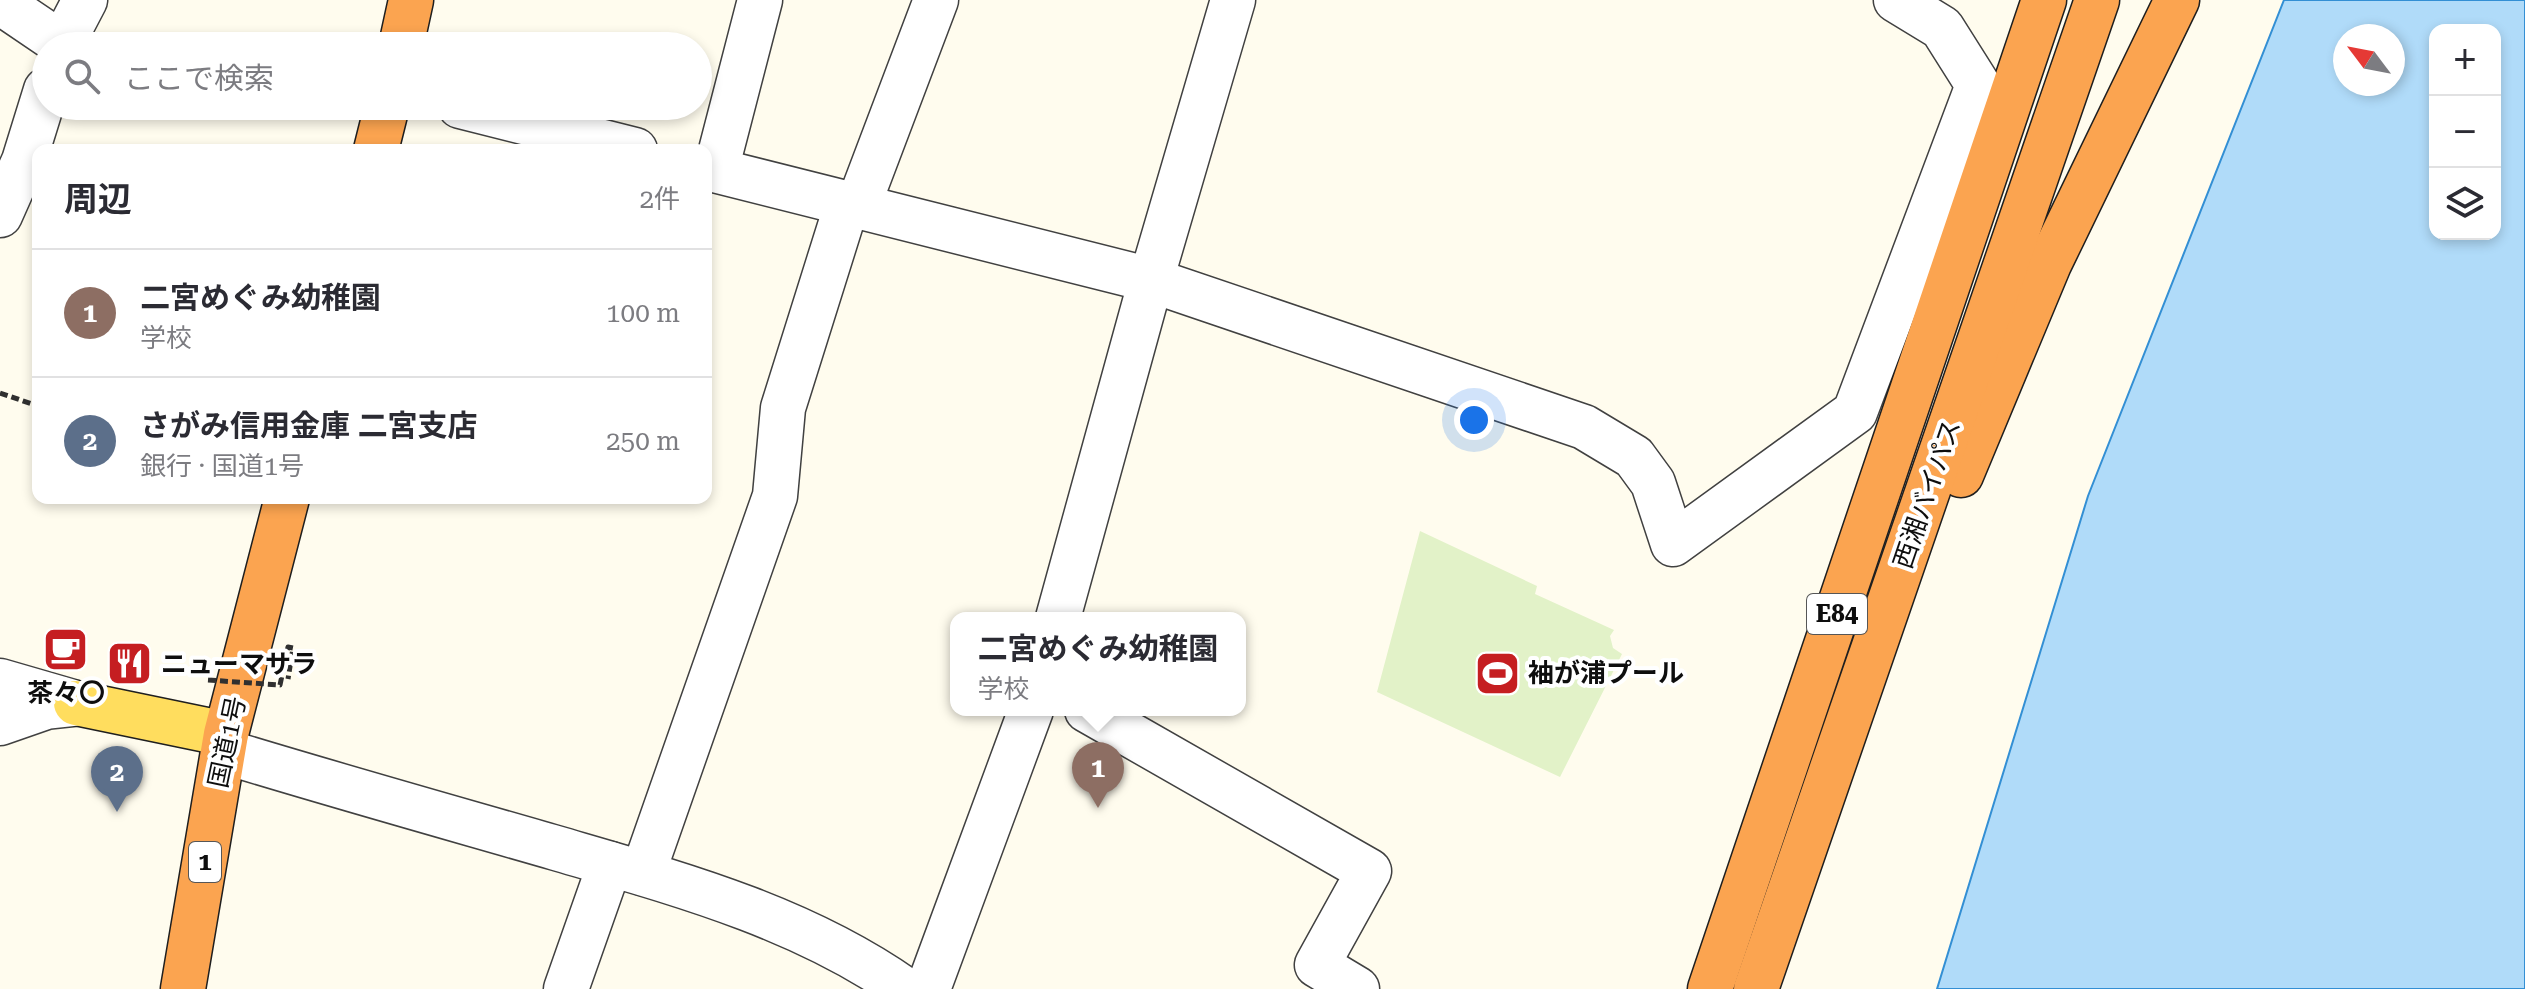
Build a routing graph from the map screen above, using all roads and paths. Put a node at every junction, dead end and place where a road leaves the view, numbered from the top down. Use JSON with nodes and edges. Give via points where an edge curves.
{"nodes":[{"id":1,"x":85,"y":0,"type":"edge"},
{"id":2,"x":411,"y":0,"type":"edge"},
{"id":3,"x":760,"y":0,"type":"edge"},
{"id":4,"x":936,"y":0,"type":"edge"},
{"id":5,"x":1233,"y":0,"type":"edge"},
{"id":6,"x":1896,"y":0,"type":"edge"},
{"id":7,"x":2037,"y":0,"type":"edge"},
{"id":8,"x":2044,"y":0,"type":"edge"},
{"id":9,"x":2097,"y":0,"type":"edge"},
{"id":10,"x":2177,"y":0,"type":"edge"},
{"id":11,"x":0,"y":2,"type":"edge"},
{"id":12,"x":45,"y":32,"type":"edge"},
{"id":13,"x":71,"y":32,"type":"edge"},
{"id":14,"x":404,"y":32,"type":"edge"},
{"id":15,"x":2006,"y":110,"type":"junction"},
{"id":16,"x":37,"y":120,"type":"edge"},
{"id":17,"x":384,"y":120,"type":"edge"},
{"id":18,"x":516,"y":120,"type":"edge"},
{"id":19,"x":378,"y":144,"type":"edge"},
{"id":20,"x":611,"y":144,"type":"edge"},
{"id":21,"x":712,"y":166,"type":"edge"},
{"id":22,"x":712,"y":169,"type":"edge"},
{"id":23,"x":852,"y":205,"type":"junction"},
{"id":24,"x":0,"y":215,"type":"edge"},
{"id":25,"x":1151,"y":280,"type":"junction"},
{"id":26,"x":0,"y":393,"type":"edge"},
{"id":27,"x":32,"y":404,"type":"edge"},
{"id":28,"x":285,"y":504,"type":"edge"},
{"id":29,"x":1060,"y":612,"type":"edge"},
{"id":30,"x":288,"y":679,"type":"dead end"},
{"id":31,"x":208,"y":680,"type":"dead end"},
{"id":32,"x":0,"y":681,"type":"edge"},
{"id":33,"x":76,"y":703,"type":"junction"},
{"id":34,"x":1029,"y":716,"type":"edge"},
{"id":35,"x":1098,"y":716,"type":"edge"},
{"id":36,"x":0,"y":723,"type":"edge"},
{"id":37,"x":225,"y":743,"type":"junction"},
{"id":38,"x":1832,"y":770,"type":"junction"},
{"id":39,"x":627,"y":869,"type":"junction"},
{"id":40,"x":183,"y":989,"type":"edge"},
{"id":41,"x":566,"y":989,"type":"edge"},
{"id":42,"x":904,"y":989,"type":"edge"},
{"id":43,"x":928,"y":989,"type":"edge"},
{"id":44,"x":1357,"y":989,"type":"edge"},
{"id":45,"x":1710,"y":989,"type":"edge"},
{"id":46,"x":1756,"y":989,"type":"edge"}],
"edges":[{"from":1,"to":13,"type":"street"},
{"from":2,"to":14,"type":"highway"},
{"from":3,"to":21,"type":"street"},
{"from":4,"to":23,"type":"street"},
{"from":5,"to":25,"type":"street"},
{"from":6,"to":25,"type":"street","via":[[1942,28],[1978,85],[1855,412],[1673,544],[1653,483],[1634,457],[1584,427]]},
{"from":7,"to":15,"type":"highway"},
{"from":8,"to":15,"type":"highway","name":"西湘バイパス","number":"E84"},
{"from":9,"to":38,"type":"highway","name":"西湘バイパス","number":"E84"},
{"from":10,"to":38,"type":"highway","via":[[2049,264]]},
{"from":11,"to":12,"type":"street"},
{"from":15,"to":45,"type":"highway","name":"西湘バイパス","number":"E84"},
{"from":16,"to":24,"type":"street"},
{"from":17,"to":19,"type":"highway"},
{"from":18,"to":20,"type":"street"},
{"from":22,"to":23,"type":"street"},
{"from":23,"to":25,"type":"street"},
{"from":23,"to":39,"type":"street","via":[[783,408],[775,496]]},
{"from":25,"to":29,"type":"street"},
{"from":26,"to":27,"type":"path"},
{"from":28,"to":37,"type":"highway","name":"国道1号","number":"1"},
{"from":30,"to":31,"type":"path","bridge":true,"via":[[293,648],[288,647],[280,685]]},
{"from":32,"to":33,"type":"street"},
{"from":33,"to":36,"type":"street"},
{"from":33,"to":37,"type":"main road"},
{"from":34,"to":43,"type":"street"},
{"from":35,"to":44,"type":"street","via":[[1369,871],[1317,965]]},
{"from":37,"to":39,"type":"street"},
{"from":37,"to":40,"type":"highway","name":"国道1号","number":"1"},
{"from":38,"to":46,"type":"highway","name":"西湘バイパス","number":"E84"},
{"from":39,"to":41,"type":"street"},
{"from":39,"to":42,"type":"street","via":[[779,919],[872,966]]}]}
